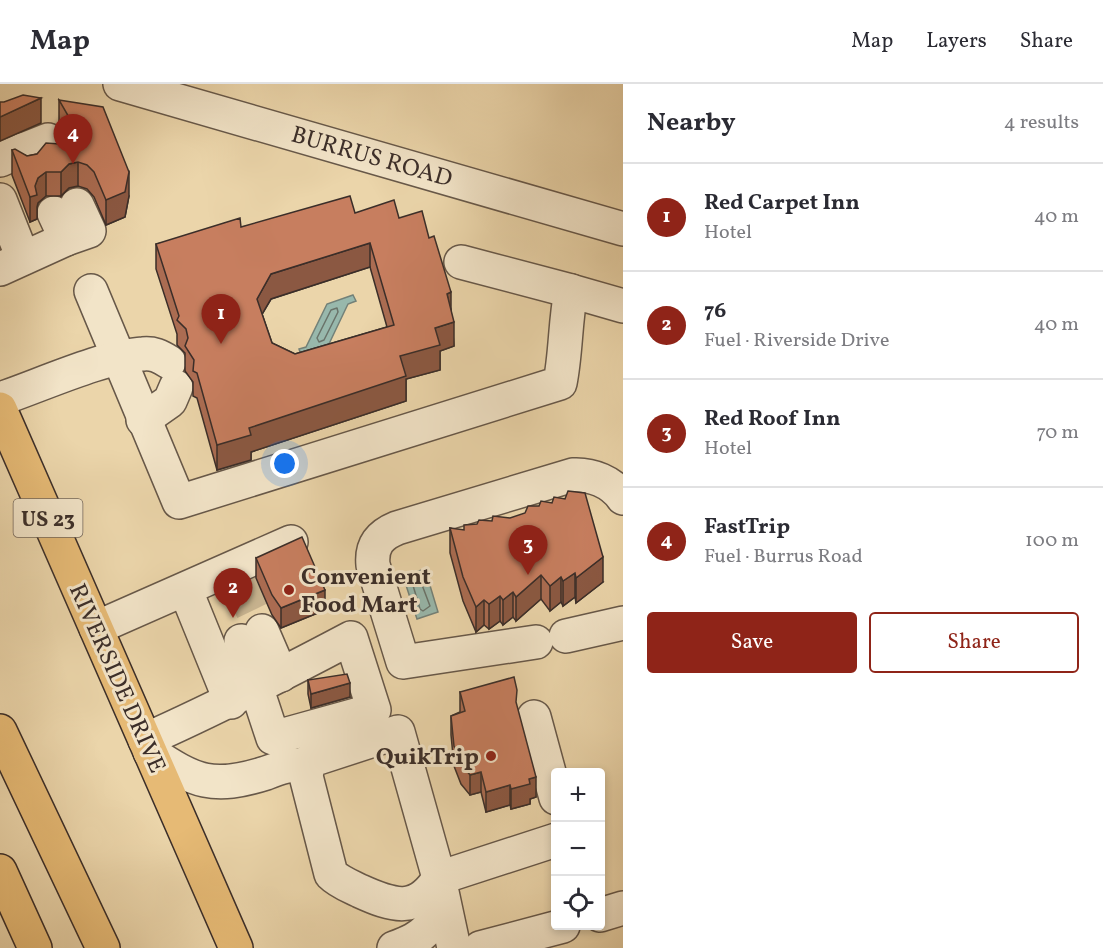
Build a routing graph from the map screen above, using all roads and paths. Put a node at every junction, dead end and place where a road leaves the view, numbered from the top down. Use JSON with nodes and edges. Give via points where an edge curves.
{"nodes":[{"id":1,"x":120,"y":84,"type":"edge"},
{"id":2,"x":0,"y":200,"type":"edge"},
{"id":3,"x":66,"y":219,"type":"dead end"},
{"id":4,"x":623,"y":229,"type":"edge"},
{"id":5,"x":461,"y":262,"type":"dead end"},
{"id":6,"x":11,"y":263,"type":"edge"},
{"id":7,"x":91,"y":291,"type":"dead end"},
{"id":8,"x":571,"y":291,"type":"junction"},
{"id":9,"x":623,"y":306,"type":"edge"},
{"id":10,"x":118,"y":358,"type":"junction"},
{"id":11,"x":0,"y":399,"type":"edge"},
{"id":12,"x":0,"y":409,"type":"edge"},
{"id":13,"x":143,"y":420,"type":"junction"},
{"id":14,"x":623,"y":498,"type":"edge"},
{"id":15,"x":291,"y":542,"type":"edge"},
{"id":16,"x":218,"y":582,"type":"junction"},
{"id":17,"x":623,"y":623,"type":"edge"},
{"id":18,"x":96,"y":628,"type":"junction"},
{"id":19,"x":252,"y":636,"type":"tunnel mouth"},
{"id":20,"x":256,"y":688,"type":"junction"},
{"id":21,"x":534,"y":717,"type":"dead end"},
{"id":22,"x":0,"y":731,"type":"edge"},
{"id":23,"x":148,"y":746,"type":"junction"},
{"id":24,"x":306,"y":766,"type":"junction"},
{"id":25,"x":551,"y":783,"type":"edge"},
{"id":26,"x":551,"y":841,"type":"edge"},
{"id":27,"x":0,"y":871,"type":"edge"},
{"id":28,"x":439,"y":878,"type":"junction"},
{"id":29,"x":395,"y":904,"type":"junction"},
{"id":30,"x":623,"y":908,"type":"edge"},
{"id":31,"x":605,"y":913,"type":"edge"},
{"id":32,"x":551,"y":929,"type":"edge"},
{"id":33,"x":408,"y":947,"type":"edge"},
{"id":34,"x":35,"y":948,"type":"edge"},
{"id":35,"x":103,"y":948,"type":"edge"},
{"id":36,"x":236,"y":948,"type":"edge"},
{"id":37,"x":454,"y":948,"type":"edge"},
{"id":38,"x":480,"y":948,"type":"edge"}],
"edges":[{"from":1,"to":4,"type":"street","name":"BURRUS ROAD"},
{"from":2,"to":6,"type":"street"},
{"from":3,"to":6,"type":"street"},
{"from":5,"to":8,"type":"street"},
{"from":7,"to":10,"type":"street"},
{"from":8,"to":9,"type":"street"},
{"from":8,"to":13,"type":"street","via":[[560,383],[179,502]]},
{"from":10,"to":11,"type":"street"},
{"from":10,"to":13,"type":"street"},
{"from":10,"to":13,"type":"street","via":[[158,355],[172,374],[170,401]]},
{"from":12,"to":18,"type":"main road","name":"RIVERSIDE DRIVE","number":"US 23"},
{"from":14,"to":17,"type":"street","via":[[603,481],[573,475],[397,528],[381,537],[373,549],[373,565],[403,662],[551,639]]},
{"from":15,"to":16,"type":"street"},
{"from":16,"to":18,"type":"street"},
{"from":16,"to":20,"type":"street"},
{"from":18,"to":23,"type":"main road","name":"RIVERSIDE DRIVE","number":"US 23"},
{"from":19,"to":20,"type":"street"},
{"from":20,"to":23,"type":"street"},
{"from":21,"to":25,"type":"street"},
{"from":22,"to":35,"type":"main road"},
{"from":23,"to":24,"type":"street","via":[[183,772],[212,783],[239,781],[294,765]]},
{"from":23,"to":36,"type":"main road","name":"RIVERSIDE DRIVE","number":"US 23"},
{"from":24,"to":28,"type":"street","via":[[317,756],[398,732]]},
{"from":24,"to":29,"type":"street","via":[[331,874],[365,894]]},
{"from":26,"to":28,"type":"street"},
{"from":27,"to":34,"type":"main road"},
{"from":28,"to":29,"type":"street","via":[[424,897],[408,904]]},
{"from":28,"to":33,"type":"street","via":[[432,925]]},
{"from":28,"to":37,"type":"street"},
{"from":29,"to":33,"type":"street","via":[[413,910],[418,918]]},
{"from":30,"to":31,"type":"street"},
{"from":32,"to":38,"type":"street"}]}
